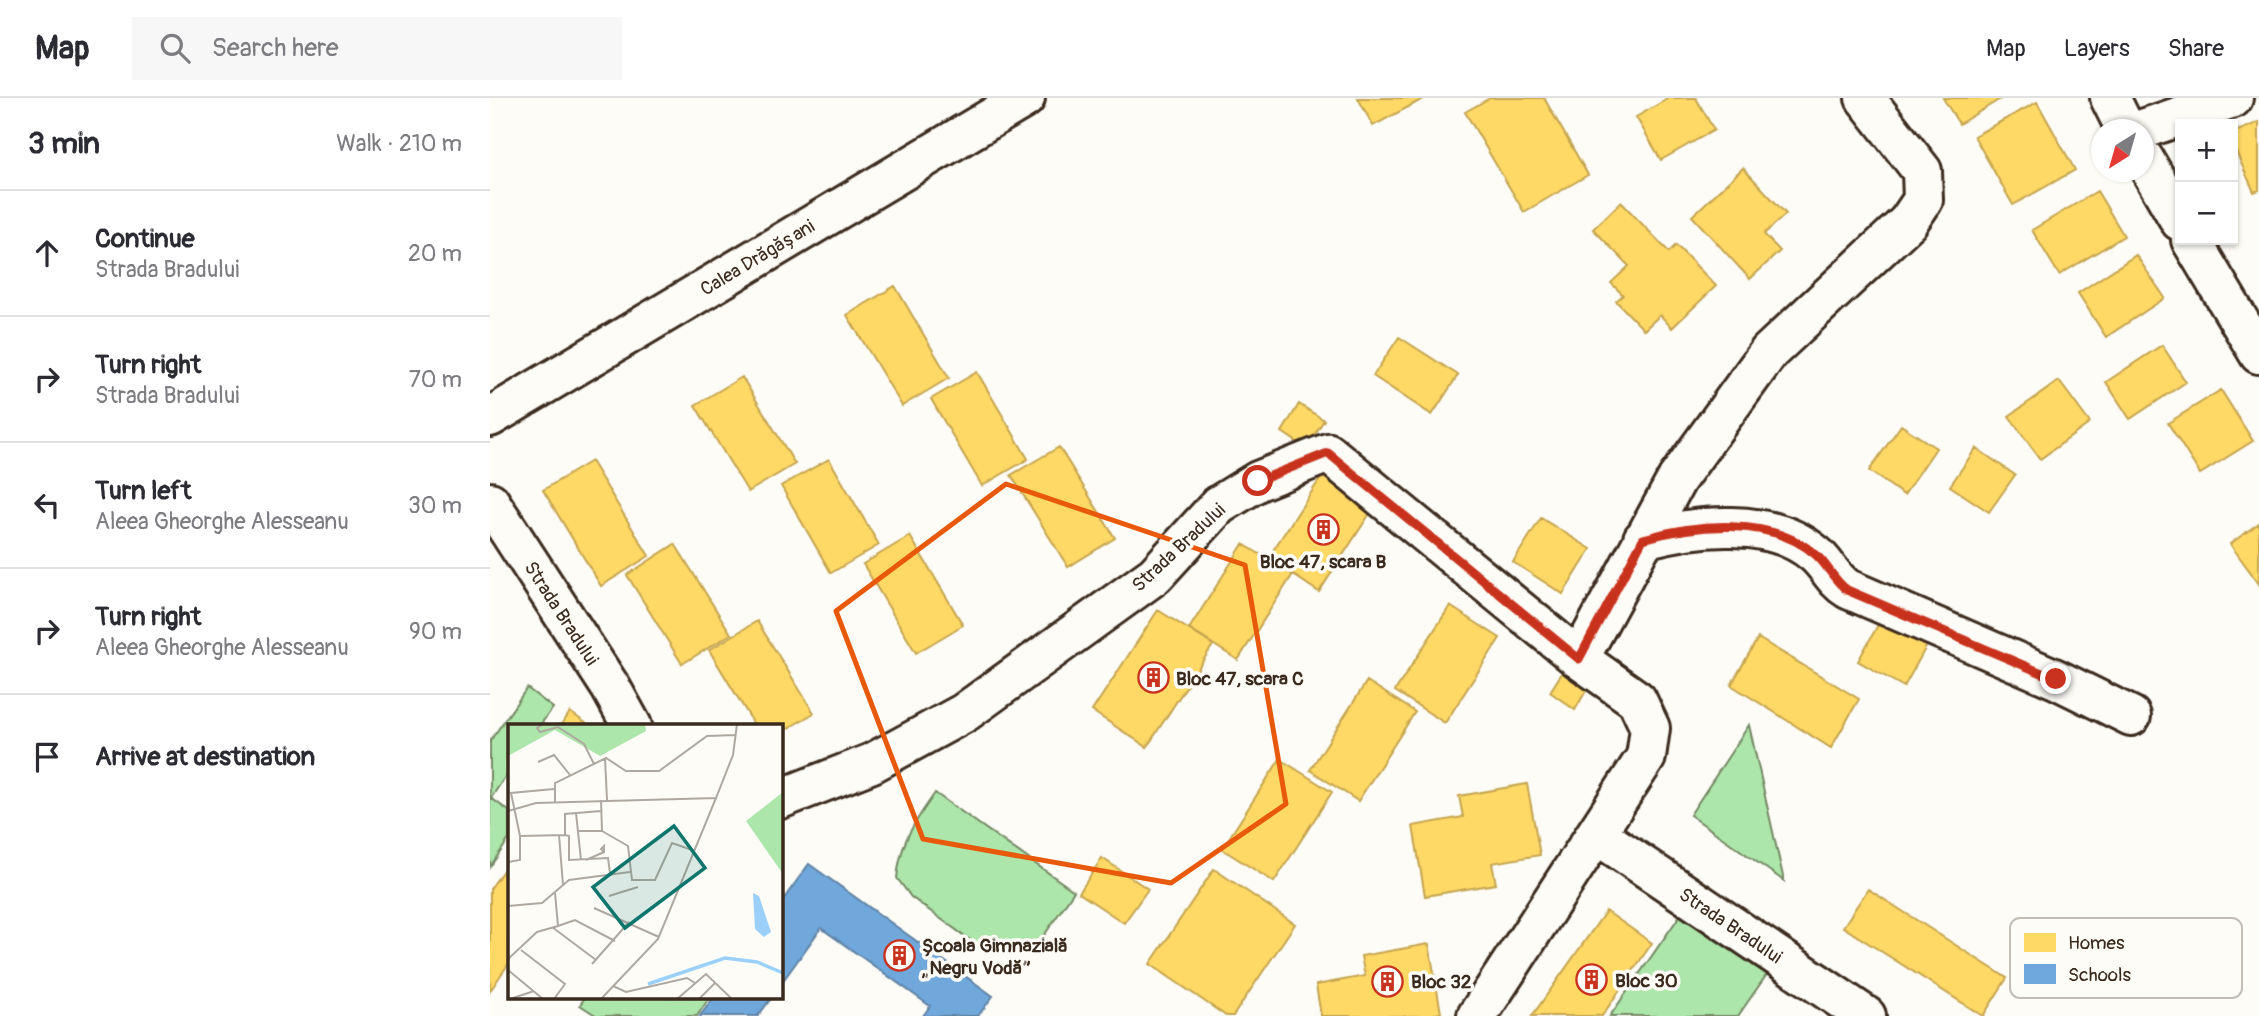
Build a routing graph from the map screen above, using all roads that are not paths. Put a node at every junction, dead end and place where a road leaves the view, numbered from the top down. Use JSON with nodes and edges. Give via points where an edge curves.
{"nodes":[{"id":1,"x":1025,"y":98,"type":"edge"},
{"id":2,"x":1865,"y":98,"type":"edge"},
{"id":3,"x":2110,"y":98,"type":"edge"},
{"id":4,"x":2233,"y":98,"type":"edge"},
{"id":5,"x":2120,"y":119,"type":"edge"},
{"id":6,"x":2154,"y":125,"type":"edge"},
{"id":7,"x":2154,"y":176,"type":"edge"},
{"id":8,"x":2175,"y":212,"type":"edge"},
{"id":9,"x":2194,"y":245,"type":"edge"},
{"id":10,"x":2259,"y":354,"type":"edge"},
{"id":11,"x":490,"y":416,"type":"edge"},
{"id":12,"x":490,"y":502,"type":"edge"},
{"id":13,"x":1643,"y":539,"type":"junction"},
{"id":14,"x":1579,"y":659,"type":"junction"},
{"id":15,"x":2131,"y":716,"type":"dead end"},
{"id":16,"x":631,"y":724,"type":"edge"},
{"id":17,"x":782,"y":798,"type":"edge"},
{"id":18,"x":1596,"y":834,"type":"junction"},
{"id":19,"x":1477,"y":1016,"type":"edge"},
{"id":20,"x":1866,"y":1016,"type":"edge"}],
"edges":[{"from":1,"to":11,"type":"street","name":"Calea Drăgășani"},
{"from":2,"to":13,"type":"street","via":[[1922,171],[1923,200],[1908,222],[1769,352],[1677,479]]},
{"from":3,"to":5,"type":"street"},
{"from":4,"to":6,"type":"street"},
{"from":7,"to":8,"type":"street"},
{"from":9,"to":10,"type":"street"},
{"from":12,"to":16,"type":"street","name":"Strada Bradului"},
{"from":13,"to":14,"type":"street"},
{"from":13,"to":15,"type":"street","via":[[1741,526],[1800,543],[1847,590]]},
{"from":14,"to":17,"type":"street","name":"Strada Bradului","via":[[1328,453],[1258,481],[1219,505],[1155,575],[964,713],[872,764]]},
{"from":14,"to":18,"type":"street","name":"Strada Bradului","via":[[1637,700],[1650,728],[1646,757]]},
{"from":18,"to":19,"type":"street","name":"Strada Bradului"},
{"from":18,"to":20,"type":"street","name":"Strada Bradului"}]}
